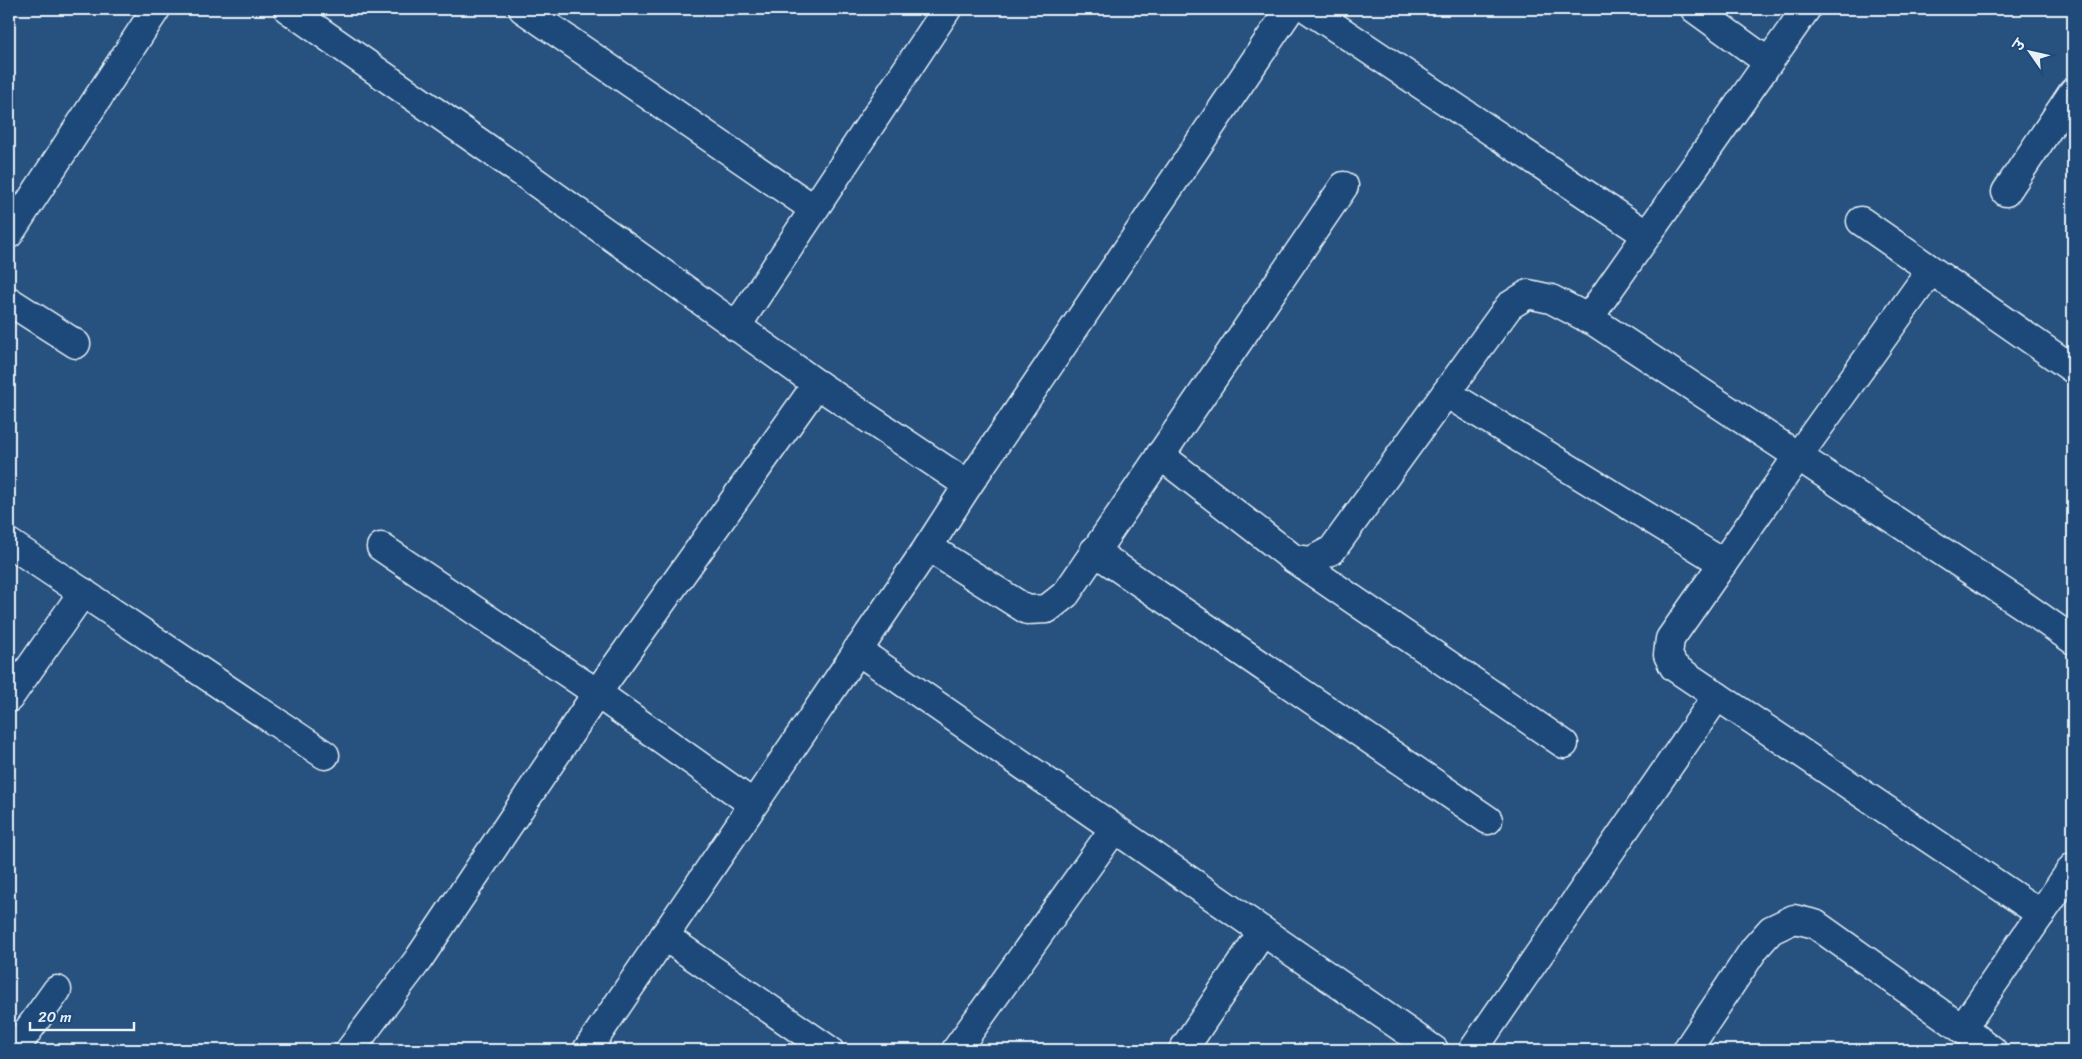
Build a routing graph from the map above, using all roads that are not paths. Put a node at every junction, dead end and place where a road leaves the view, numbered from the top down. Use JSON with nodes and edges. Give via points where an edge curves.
{"nodes":[{"id":1,"x":156,"y":9,"type":"edge"},
{"id":2,"x":288,"y":9,"type":"edge"},
{"id":3,"x":523,"y":9,"type":"edge"},
{"id":4,"x":947,"y":9,"type":"edge"},
{"id":5,"x":1290,"y":9,"type":"edge"},
{"id":6,"x":1308,"y":9,"type":"edge"},
{"id":7,"x":1695,"y":9,"type":"edge"},
{"id":8,"x":1806,"y":9,"type":"edge"},
{"id":9,"x":1768,"y":62,"type":"junction"},
{"id":10,"x":2073,"y":92,"type":"edge"},
{"id":11,"x":1344,"y":186,"type":"dead end"},
{"id":12,"x":2006,"y":192,"type":"dead end"},
{"id":13,"x":814,"y":209,"type":"junction"},
{"id":14,"x":1861,"y":221,"type":"dead end"},
{"id":15,"x":9,"y":234,"type":"edge"},
{"id":16,"x":1647,"y":235,"type":"junction"},
{"id":17,"x":1931,"y":270,"type":"junction"},
{"id":18,"x":9,"y":301,"type":"edge"},
{"id":19,"x":1588,"y":319,"type":"junction"},
{"id":20,"x":736,"y":327,"type":"junction"},
{"id":21,"x":76,"y":344,"type":"dead end"},
{"id":22,"x":2073,"y":369,"type":"edge"},
{"id":23,"x":817,"y":384,"type":"junction"},
{"id":24,"x":1446,"y":393,"type":"junction"},
{"id":25,"x":1160,"y":455,"type":"junction"},
{"id":26,"x":1798,"y":456,"type":"junction"},
{"id":27,"x":968,"y":485,"type":"junction"},
{"id":28,"x":9,"y":543,"type":"edge"},
{"id":29,"x":381,"y":547,"type":"dead end"},
{"id":30,"x":928,"y":548,"type":"junction"},
{"id":31,"x":1094,"y":551,"type":"junction"},
{"id":32,"x":1294,"y":559,"type":"junction"},
{"id":33,"x":1723,"y":564,"type":"junction"},
{"id":34,"x":83,"y":592,"type":"junction"},
{"id":35,"x":2073,"y":640,"type":"edge"},
{"id":36,"x":857,"y":650,"type":"junction"},
{"id":37,"x":598,"y":693,"type":"junction"},
{"id":38,"x":1717,"y":696,"type":"junction"},
{"id":39,"x":9,"y":698,"type":"edge"},
{"id":40,"x":1564,"y":744,"type":"dead end"},
{"id":41,"x":325,"y":755,"type":"dead end"},
{"id":42,"x":753,"y":804,"type":"junction"},
{"id":43,"x":1488,"y":820,"type":"dead end"},
{"id":44,"x":1114,"y":829,"type":"junction"},
{"id":45,"x":2072,"y":873,"type":"edge"},
{"id":46,"x":2041,"y":914,"type":"junction"},
{"id":47,"x":1263,"y":931,"type":"junction"},
{"id":48,"x":664,"y":936,"type":"junction"},
{"id":49,"x":57,"y":990,"type":"dead end"},
{"id":50,"x":1962,"y":1029,"type":"junction"},
{"id":51,"x":14,"y":1050,"type":"edge"},
{"id":52,"x":350,"y":1050,"type":"edge"},
{"id":53,"x":587,"y":1050,"type":"edge"},
{"id":54,"x":829,"y":1050,"type":"edge"},
{"id":55,"x":956,"y":1050,"type":"edge"},
{"id":56,"x":1183,"y":1050,"type":"edge"},
{"id":57,"x":1434,"y":1050,"type":"edge"},
{"id":58,"x":1473,"y":1050,"type":"edge"},
{"id":59,"x":1687,"y":1050,"type":"edge"},
{"id":60,"x":1992,"y":1050,"type":"edge"}],
"edges":[{"from":1,"to":15,"type":"street"},
{"from":2,"to":20,"type":"street"},
{"from":3,"to":13,"type":"street"},
{"from":4,"to":13,"type":"street"},
{"from":5,"to":27,"type":"street"},
{"from":6,"to":16,"type":"street"},
{"from":7,"to":9,"type":"street"},
{"from":8,"to":9,"type":"street"},
{"from":9,"to":16,"type":"street"},
{"from":10,"to":12,"type":"street"},
{"from":11,"to":25,"type":"street"},
{"from":13,"to":20,"type":"street"},
{"from":14,"to":17,"type":"street"},
{"from":16,"to":19,"type":"street"},
{"from":17,"to":22,"type":"street"},
{"from":17,"to":26,"type":"street"},
{"from":18,"to":21,"type":"street"},
{"from":19,"to":24,"type":"street","via":[[1551,299],[1528,294],[1509,306]]},
{"from":19,"to":26,"type":"street"},
{"from":20,"to":23,"type":"street"},
{"from":23,"to":27,"type":"street"},
{"from":23,"to":37,"type":"street"},
{"from":24,"to":32,"type":"street","via":[[1332,550],[1311,561]]},
{"from":24,"to":33,"type":"street"},
{"from":25,"to":31,"type":"street"},
{"from":25,"to":32,"type":"street"},
{"from":26,"to":33,"type":"street"},
{"from":26,"to":35,"type":"street"},
{"from":27,"to":30,"type":"street"},
{"from":28,"to":34,"type":"street"},
{"from":29,"to":37,"type":"street"},
{"from":30,"to":31,"type":"street","via":[[1027,610],[1048,609],[1066,594]]},
{"from":30,"to":36,"type":"street"},
{"from":31,"to":43,"type":"street"},
{"from":32,"to":40,"type":"street"},
{"from":33,"to":38,"type":"street","via":[[1670,639],[1668,655],[1674,667]]},
{"from":34,"to":39,"type":"street"},
{"from":34,"to":41,"type":"street"},
{"from":36,"to":42,"type":"street"},
{"from":36,"to":44,"type":"street"},
{"from":37,"to":42,"type":"street"},
{"from":37,"to":52,"type":"street","via":[[418,960]]},
{"from":38,"to":46,"type":"street"},
{"from":38,"to":58,"type":"street"},
{"from":42,"to":48,"type":"street"},
{"from":44,"to":47,"type":"street"},
{"from":44,"to":55,"type":"street"},
{"from":45,"to":46,"type":"street"},
{"from":46,"to":50,"type":"street"},
{"from":47,"to":56,"type":"street"},
{"from":47,"to":57,"type":"street"},
{"from":48,"to":53,"type":"street"},
{"from":48,"to":54,"type":"street"},
{"from":49,"to":51,"type":"street"},
{"from":50,"to":59,"type":"street","via":[[1815,924],[1794,919],[1771,930],[1755,948]]},
{"from":50,"to":60,"type":"street"}]}
